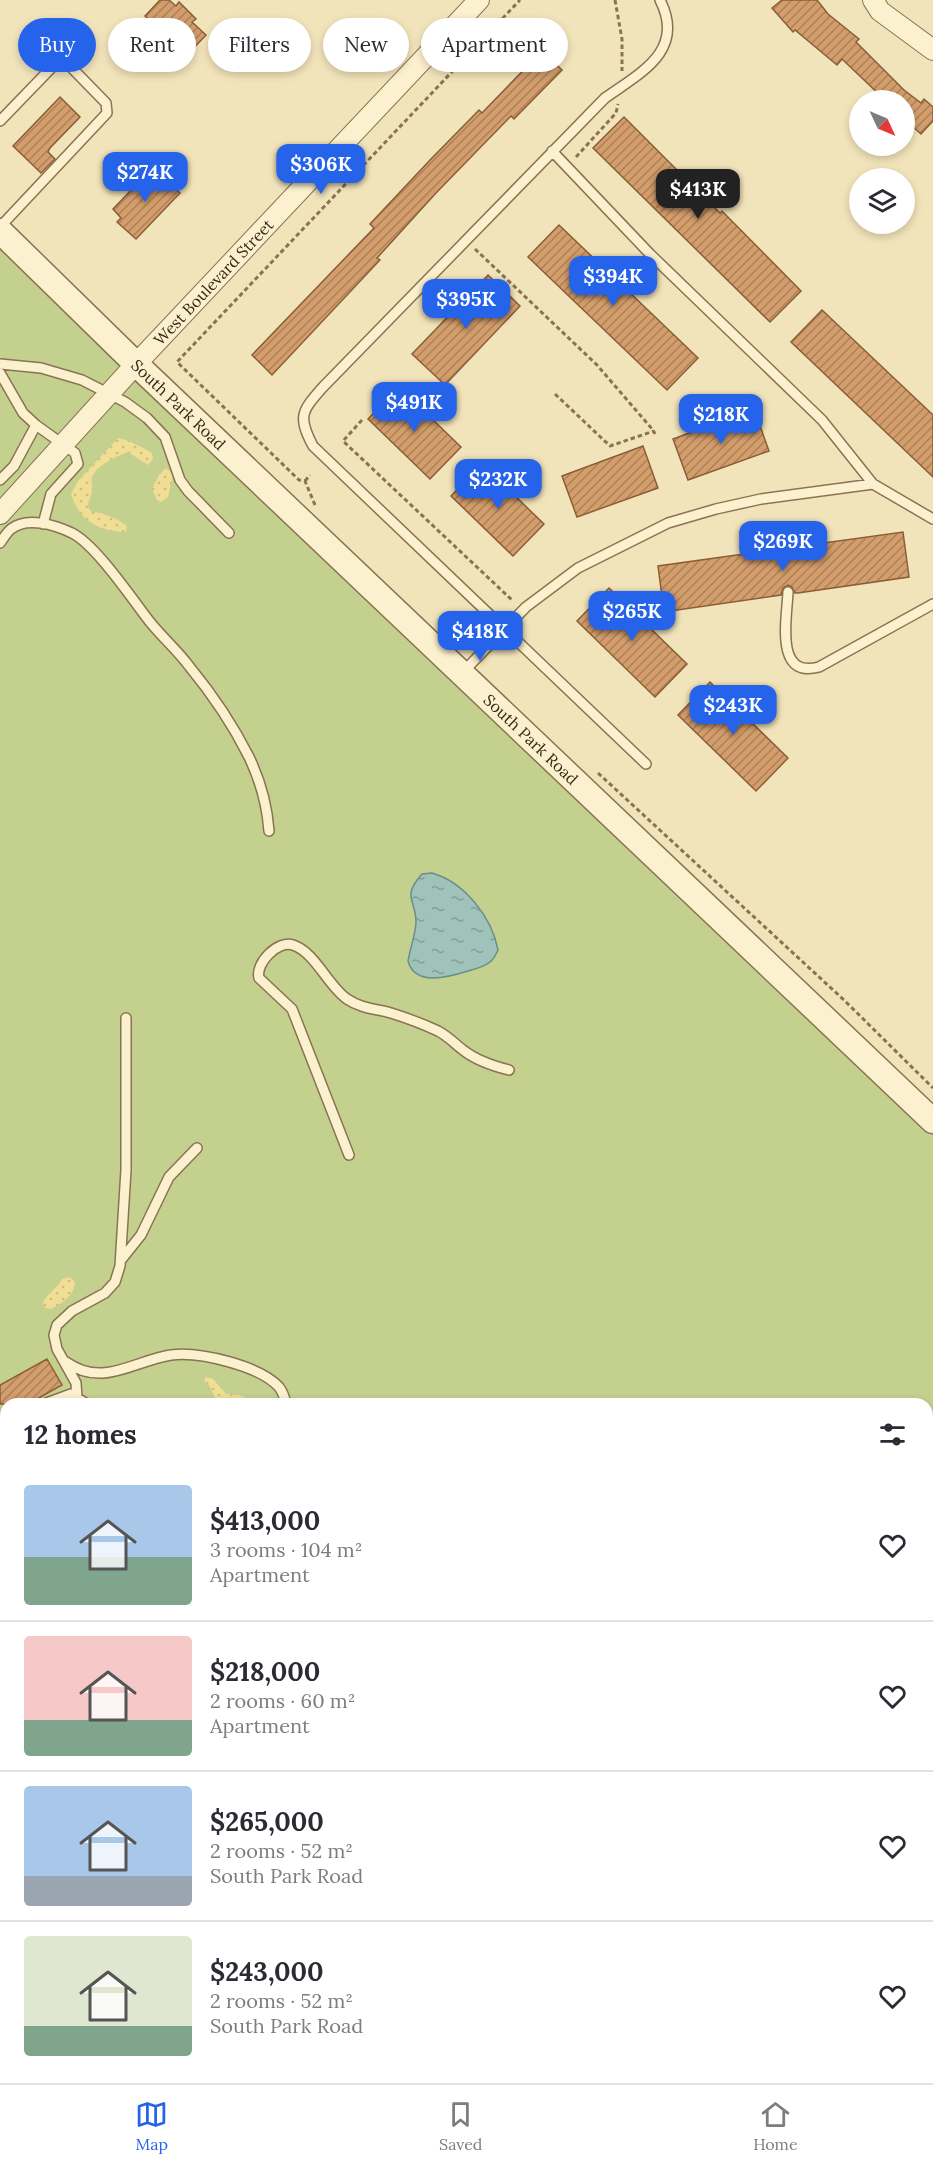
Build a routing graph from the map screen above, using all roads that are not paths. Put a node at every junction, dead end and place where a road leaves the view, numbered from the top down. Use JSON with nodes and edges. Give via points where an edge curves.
{"nodes":[{"id":1,"x":479,"y":0,"type":"edge"},
{"id":2,"x":660,"y":0,"type":"edge"},
{"id":3,"x":873,"y":0,"type":"edge"},
{"id":4,"x":933,"y":50,"type":"edge"},
{"id":5,"x":0,"y":121,"type":"edge"},
{"id":6,"x":552,"y":151,"type":"junction"},
{"id":7,"x":0,"y":227,"type":"edge"},
{"id":8,"x":0,"y":231,"type":"edge"},
{"id":9,"x":0,"y":364,"type":"edge"},
{"id":10,"x":136,"y":364,"type":"junction"},
{"id":11,"x":0,"y":373,"type":"edge"},
{"id":12,"x":109,"y":395,"type":"junction"},
{"id":13,"x":36,"y":425,"type":"junction"},
{"id":14,"x":64,"y":444,"type":"junction"},
{"id":15,"x":0,"y":480,"type":"edge"},
{"id":16,"x":873,"y":484,"type":"junction"},
{"id":17,"x":0,"y":514,"type":"edge"},
{"id":18,"x":933,"y":519,"type":"edge"},
{"id":19,"x":43,"y":524,"type":"junction"},
{"id":20,"x":229,"y":533,"type":"dead end"},
{"id":21,"x":0,"y":543,"type":"edge"},
{"id":22,"x":788,"y":592,"type":"dead end"},
{"id":23,"x":933,"y":604,"type":"edge"},
{"id":24,"x":504,"y":630,"type":"junction"},
{"id":25,"x":462,"y":673,"type":"junction"},
{"id":26,"x":646,"y":764,"type":"dead end"},
{"id":27,"x":269,"y":831,"type":"dead end"},
{"id":28,"x":126,"y":1018,"type":"dead end"},
{"id":29,"x":509,"y":1070,"type":"dead end"},
{"id":30,"x":933,"y":1121,"type":"edge"},
{"id":31,"x":197,"y":1148,"type":"dead end"},
{"id":32,"x":349,"y":1155,"type":"dead end"},
{"id":33,"x":121,"y":1260,"type":"junction"},
{"id":34,"x":64,"y":1361,"type":"junction"},
{"id":35,"x":60,"y":1398,"type":"edge"},
{"id":36,"x":77,"y":1398,"type":"joint"},
{"id":37,"x":284,"y":1398,"type":"edge"}],
"edges":[{"from":1,"to":10,"type":"street","name":"West Boulevard Street"},
{"from":2,"to":6,"type":"lane","via":[[668,20],[667,41],[652,63],[604,98]]},
{"from":3,"to":4,"type":"street","via":[[880,11]]},
{"from":5,"to":7,"type":"lane","via":[[57,62],[66,63],[106,103],[106,113]]},
{"from":6,"to":16,"type":"lane","via":[[650,254],[822,420]]},
{"from":6,"to":24,"type":"lane","via":[[323,387],[303,417],[304,430],[313,446]]},
{"from":8,"to":10,"type":"street","name":"South Park Road"},
{"from":9,"to":12,"type":"lane","via":[[62,373]]},
{"from":10,"to":12,"type":"street","name":"West Boulevard Street"},
{"from":10,"to":25,"type":"street","name":"South Park Road"},
{"from":11,"to":13,"type":"lane","via":[[23,412]]},
{"from":12,"to":14,"type":"street","name":"West Boulevard Street"},
{"from":12,"to":20,"type":"lane","via":[[147,418],[165,437],[180,480]]},
{"from":13,"to":14,"type":"lane"},
{"from":13,"to":15,"type":"lane","via":[[14,466]]},
{"from":14,"to":17,"type":"street","name":"West Boulevard Street"},
{"from":14,"to":19,"type":"lane","via":[[75,453],[78,464],[51,494]]},
{"from":16,"to":18,"type":"lane"},
{"from":16,"to":24,"type":"lane","via":[[761,499],[668,523],[578,568],[523,610]]},
{"from":19,"to":21,"type":"lane","via":[[23,523],[10,530]]},
{"from":19,"to":27,"type":"lane","via":[[73,534],[87,544],[207,690],[243,747],[260,783]]},
{"from":22,"to":23,"type":"lane","via":[[787,653],[798,668],[808,670]]},
{"from":24,"to":25,"type":"lane"},
{"from":24,"to":26,"type":"lane"},
{"from":25,"to":30,"type":"street","name":"South Park Road"},
{"from":28,"to":33,"type":"lane","via":[[126,1170]]},
{"from":29,"to":32,"type":"lane","via":[[476,1058],[428,1027],[346,999],[299,947],[281,945],[261,964],[259,978],[292,1009]]},
{"from":31,"to":33,"type":"lane","via":[[169,1177],[141,1234]]},
{"from":33,"to":34,"type":"lane","via":[[115,1282],[105,1293],[72,1311],[57,1325],[54,1335]]},
{"from":34,"to":36,"type":"lane","via":[[76,1383]]},
{"from":34,"to":37,"type":"lane","via":[[81,1371],[105,1374],[171,1355],[193,1355],[255,1370],[279,1387]]},
{"from":35,"to":36,"type":"lane","via":[[70,1394]]}]}
